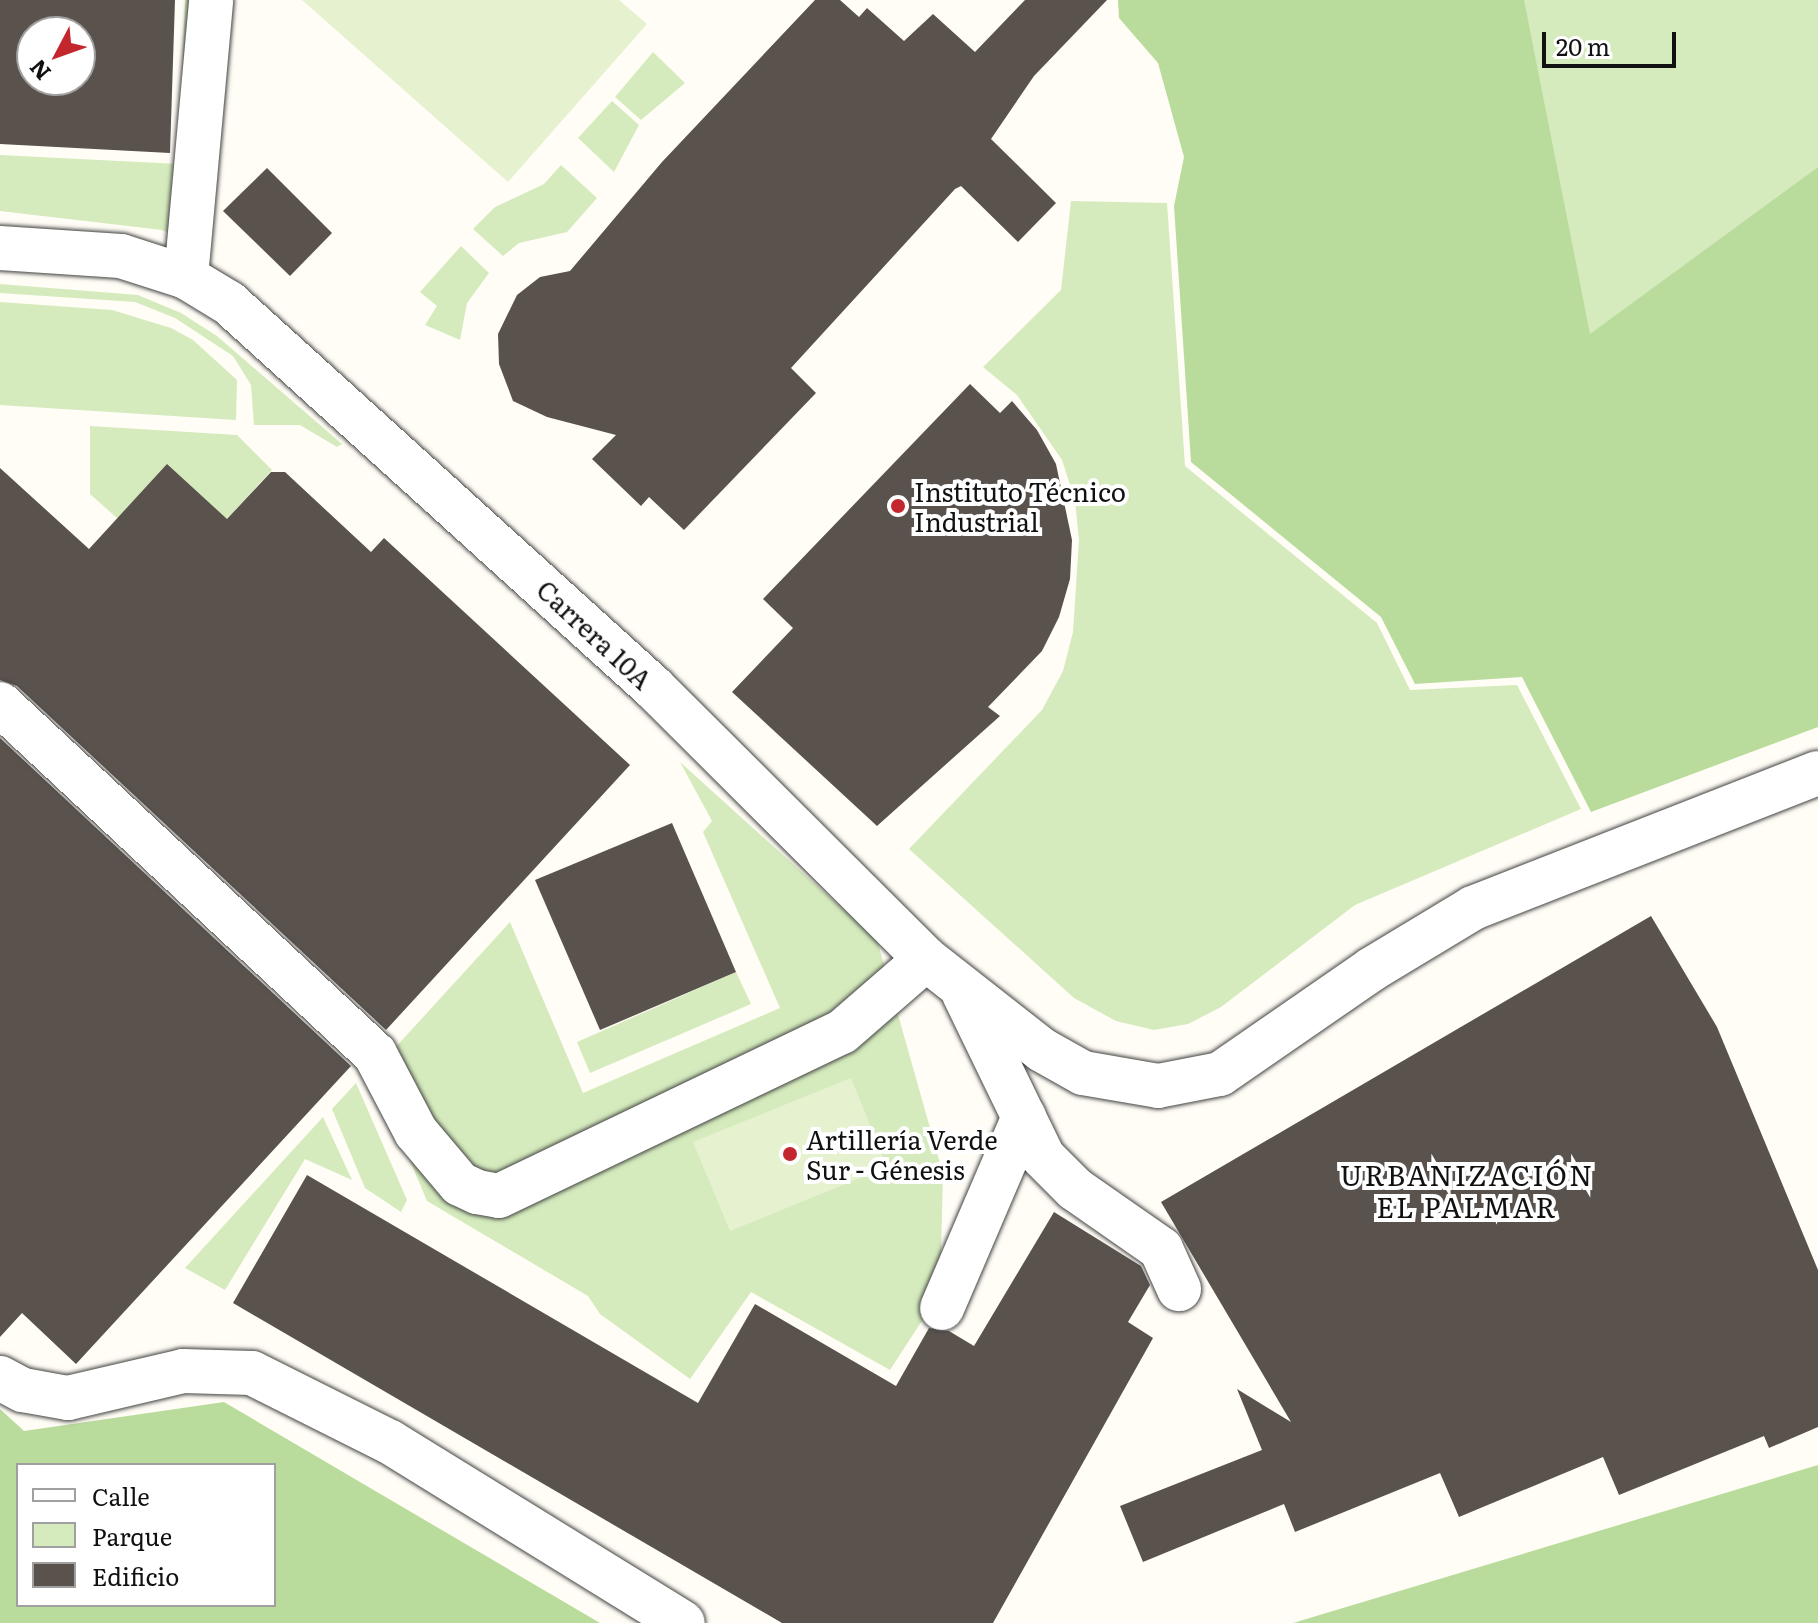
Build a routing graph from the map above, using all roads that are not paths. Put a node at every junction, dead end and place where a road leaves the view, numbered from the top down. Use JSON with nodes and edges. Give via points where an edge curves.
{"nodes":[{"id":1,"x":211,"y":0,"type":"edge"},
{"id":2,"x":0,"y":248,"type":"edge"},
{"id":3,"x":186,"y":277,"type":"junction"},
{"id":4,"x":0,"y":704,"type":"edge"},
{"id":5,"x":1818,"y":773,"type":"edge"},
{"id":6,"x":943,"y":972,"type":"junction"},
{"id":7,"x":1024,"y":1117,"type":"junction"},
{"id":8,"x":1179,"y":1289,"type":"dead end"},
{"id":9,"x":942,"y":1308,"type":"dead end"},
{"id":10,"x":0,"y":1378,"type":"edge"},
{"id":11,"x":683,"y":1623,"type":"edge"}],
"edges":[{"from":1,"to":3,"type":"street"},
{"from":2,"to":3,"type":"street","name":"Carrera 10A","via":[[121,256]]},
{"from":3,"to":6,"type":"street","name":"Carrera 10A","via":[[229,303],[413,465],[654,688]]},
{"from":4,"to":6,"type":"street","via":[[375,1054],[416,1132],[460,1184],[477,1192],[499,1196],[842,1032]]},
{"from":5,"to":6,"type":"street","name":"Carrera 10A","via":[[1473,908],[1372,969],[1220,1074],[1158,1086],[1083,1073],[1042,1050]]},
{"from":6,"to":7,"type":"street"},
{"from":7,"to":8,"type":"street","via":[[1043,1157],[1075,1189],[1161,1249]]},
{"from":7,"to":9,"type":"street"},
{"from":10,"to":11,"type":"street","via":[[23,1390],[68,1398],[183,1371],[252,1373],[390,1442]]}]}
